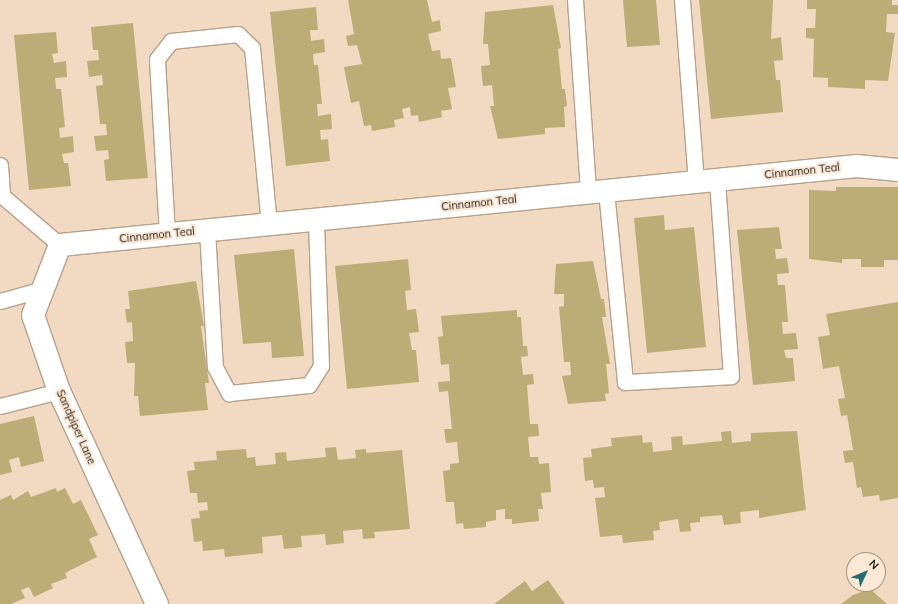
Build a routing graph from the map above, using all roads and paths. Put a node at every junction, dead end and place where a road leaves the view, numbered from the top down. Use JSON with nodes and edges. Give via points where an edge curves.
{"nodes":[{"id":1,"x":575,"y":0,"type":"edge"},
{"id":2,"x":682,"y":0,"type":"edge"},
{"id":3,"x":0,"y":165,"type":"edge"},
{"id":4,"x":898,"y":170,"type":"edge"},
{"id":5,"x":717,"y":180,"type":"junction"},
{"id":6,"x":696,"y":182,"type":"junction"},
{"id":7,"x":597,"y":192,"type":"junction"},
{"id":8,"x":1,"y":194,"type":"edge"},
{"id":9,"x":316,"y":220,"type":"junction"},
{"id":10,"x":269,"y":224,"type":"junction"},
{"id":11,"x":207,"y":230,"type":"junction"},
{"id":12,"x":167,"y":234,"type":"junction"},
{"id":13,"x":60,"y":245,"type":"junction"},
{"id":14,"x":43,"y":289,"type":"junction"},
{"id":15,"x":0,"y":301,"type":"edge"},
{"id":16,"x":59,"y":391,"type":"junction"},
{"id":17,"x":0,"y":406,"type":"edge"},
{"id":18,"x":157,"y":604,"type":"edge"}],
"edges":[{"from":1,"to":7,"type":"lane"},
{"from":2,"to":6,"type":"lane"},
{"from":3,"to":8,"type":"lane"},
{"from":4,"to":5,"type":"street","name":"Cinnamon Teal","via":[[858,166]]},
{"from":5,"to":6,"type":"street","name":"Cinnamon Teal"},
{"from":5,"to":7,"type":"lane","via":[[731,376],[626,382]]},
{"from":6,"to":7,"type":"street","name":"Cinnamon Teal"},
{"from":7,"to":9,"type":"street","name":"Cinnamon Teal"},
{"from":8,"to":13,"type":"lane"},
{"from":9,"to":10,"type":"street","name":"Cinnamon Teal"},
{"from":9,"to":11,"type":"lane","via":[[321,366],[309,385],[229,393],[215,367]]},
{"from":10,"to":11,"type":"street","name":"Cinnamon Teal"},
{"from":10,"to":12,"type":"lane","via":[[252,48],[238,34],[171,41],[157,59]]},
{"from":11,"to":12,"type":"street","name":"Cinnamon Teal"},
{"from":12,"to":13,"type":"street","name":"Cinnamon Teal"},
{"from":13,"to":14,"type":"street","name":"Sandpiper Lane"},
{"from":14,"to":15,"type":"lane"},
{"from":14,"to":16,"type":"street","name":"Sandpiper Lane","via":[[33,315]]},
{"from":16,"to":17,"type":"lane"},
{"from":16,"to":18,"type":"street","name":"Sandpiper Lane"}]}
